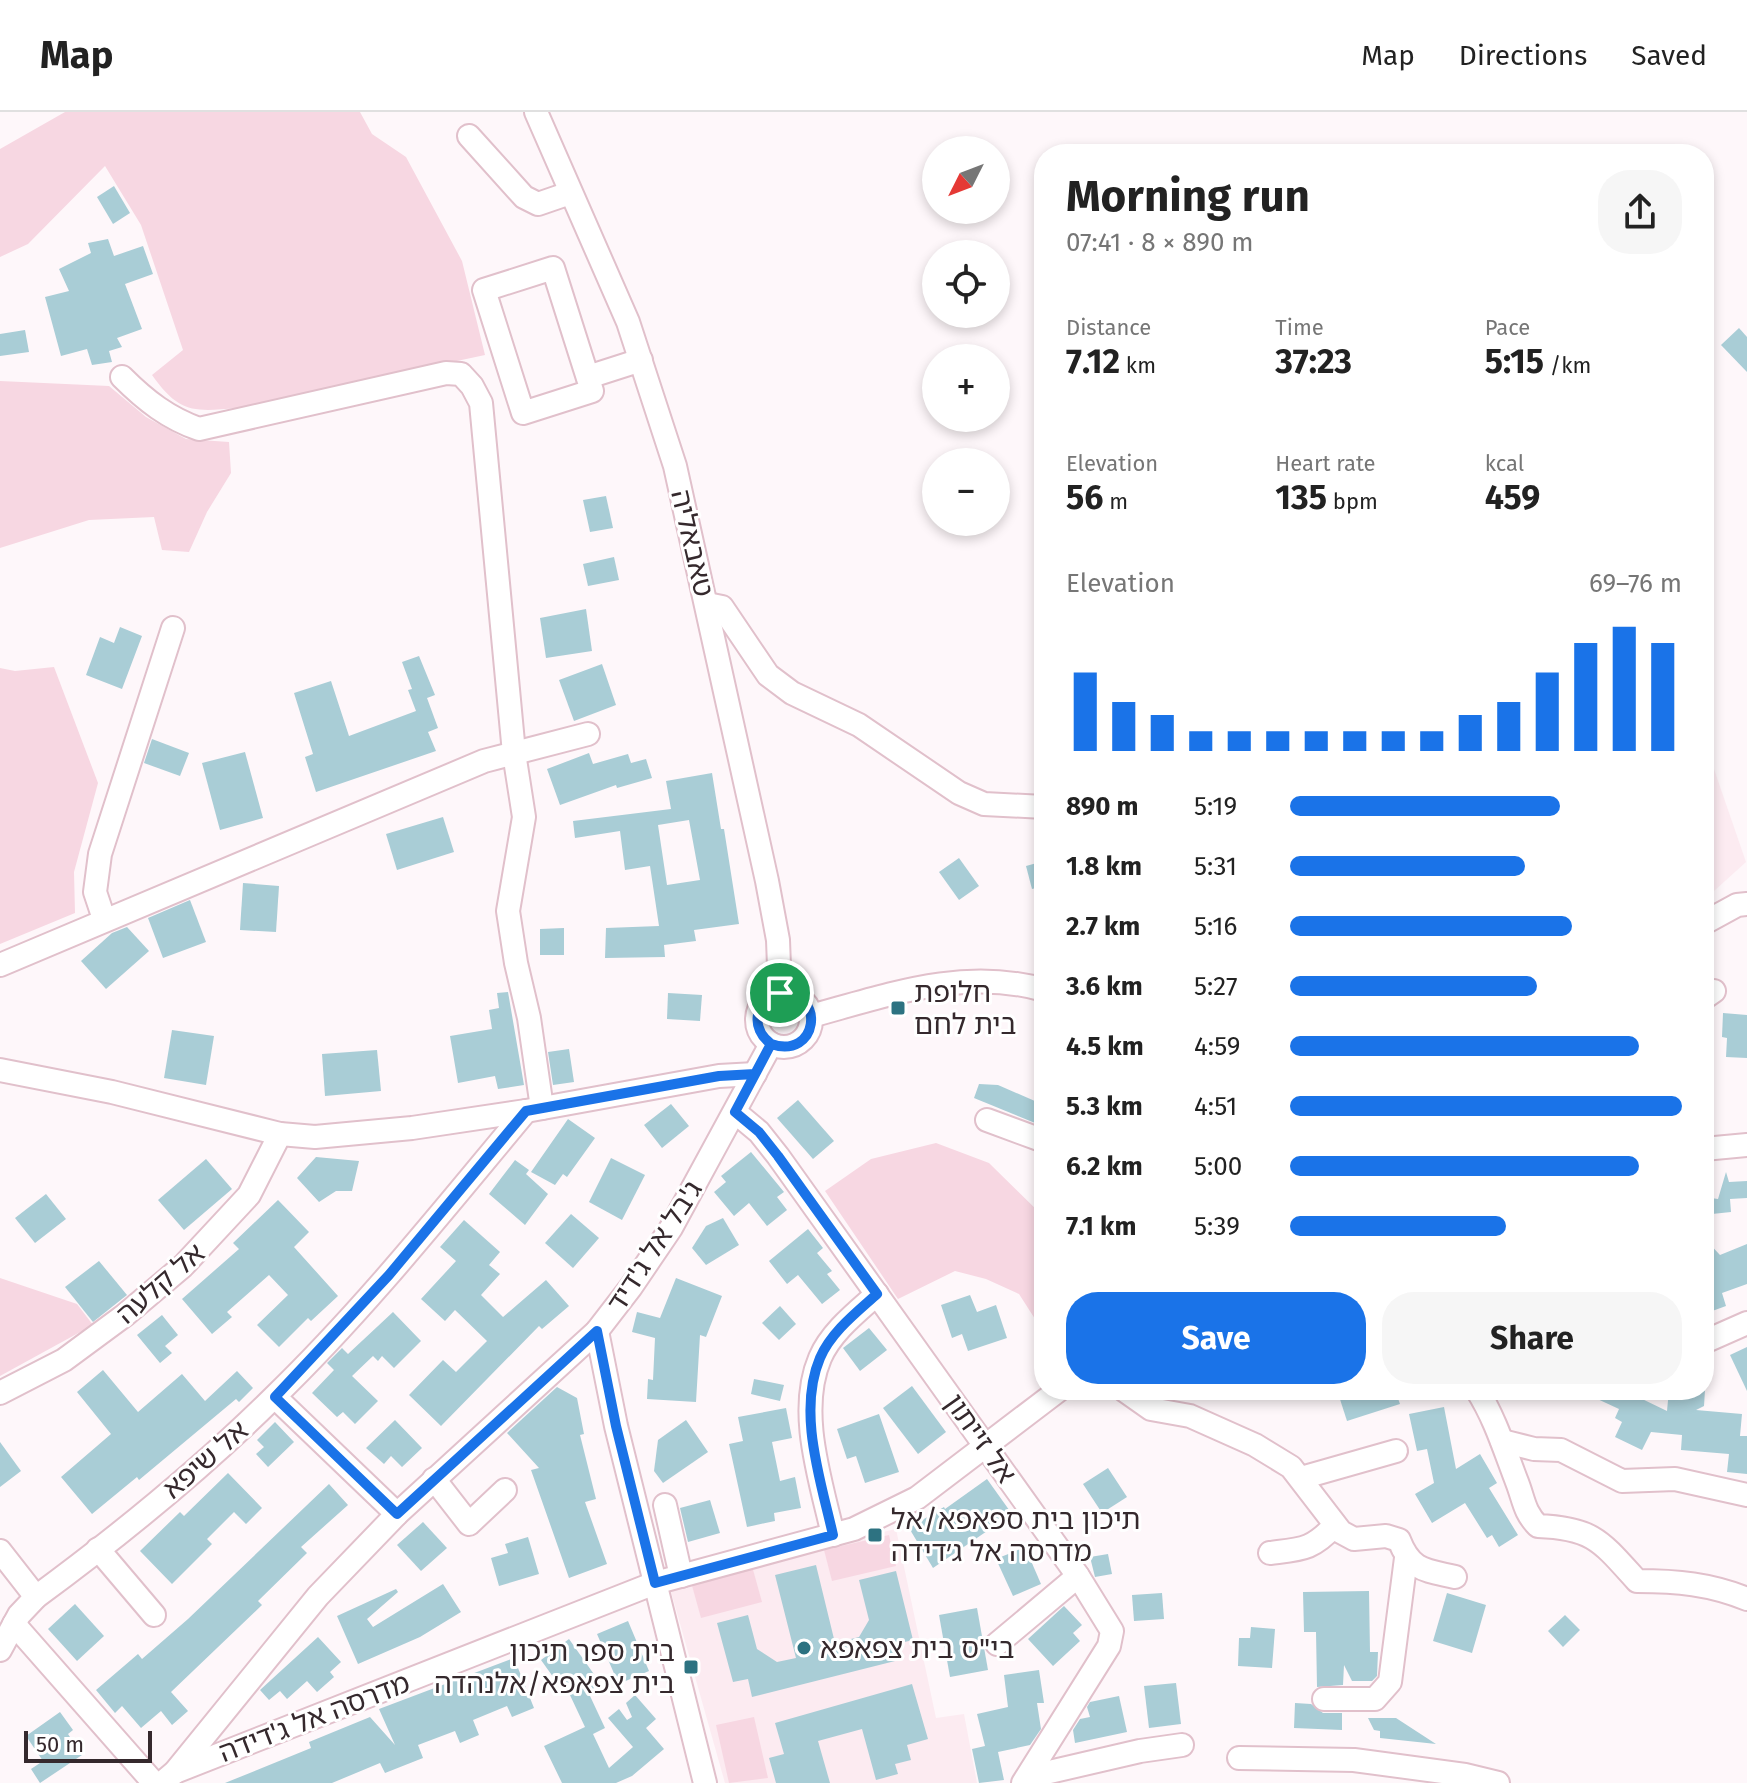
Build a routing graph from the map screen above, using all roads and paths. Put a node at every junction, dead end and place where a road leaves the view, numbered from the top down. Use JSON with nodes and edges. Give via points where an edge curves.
{"nodes":[{"id":1,"x":536,"y":112,"type":"edge"},
{"id":2,"x":469,"y":136,"type":"dead end"},
{"id":3,"x":570,"y":193,"type":"junction"},
{"id":4,"x":641,"y":360,"type":"junction"},
{"id":5,"x":122,"y":377,"type":"dead end"},
{"id":6,"x":588,"y":377,"type":"junction"},
{"id":7,"x":707,"y":604,"type":"junction"},
{"id":8,"x":173,"y":628,"type":"dead end"},
{"id":9,"x":588,"y":734,"type":"dead end"},
{"id":10,"x":514,"y":753,"type":"junction"},
{"id":11,"x":1034,"y":806,"type":"edge"},
{"id":12,"x":1747,"y":904,"type":"edge"},
{"id":13,"x":1714,"y":918,"type":"edge"},
{"id":14,"x":104,"y":919,"type":"junction"},
{"id":15,"x":0,"y":965,"type":"edge"},
{"id":16,"x":1034,"y":988,"type":"edge"},
{"id":17,"x":780,"y":993,"type":"junction"},
{"id":18,"x":811,"y":1016,"type":"junction"},
{"id":19,"x":771,"y":1044,"type":"junction"},
{"id":20,"x":0,"y":1070,"type":"edge"},
{"id":21,"x":755,"y":1074,"type":"junction"},
{"id":22,"x":534,"y":1110,"type":"junction"},
{"id":23,"x":735,"y":1112,"type":"junction"},
{"id":24,"x":987,"y":1120,"type":"dead end"},
{"id":25,"x":280,"y":1134,"type":"junction"},
{"id":26,"x":1034,"y":1137,"type":"edge"},
{"id":27,"x":1747,"y":1145,"type":"edge"},
{"id":28,"x":1714,"y":1148,"type":"edge"},
{"id":29,"x":877,"y":1294,"type":"junction"},
{"id":30,"x":1747,"y":1323,"type":"edge"},
{"id":31,"x":597,"y":1331,"type":"junction"},
{"id":32,"x":1714,"y":1338,"type":"edge"},
{"id":33,"x":0,"y":1393,"type":"edge"},
{"id":34,"x":275,"y":1397,"type":"junction"},
{"id":35,"x":1046,"y":1400,"type":"edge"},
{"id":36,"x":1138,"y":1400,"type":"edge"},
{"id":37,"x":1483,"y":1400,"type":"edge"},
{"id":38,"x":1502,"y":1441,"type":"junction"},
{"id":39,"x":986,"y":1445,"type":"junction"},
{"id":40,"x":1396,"y":1451,"type":"dead end"},
{"id":41,"x":1301,"y":1478,"type":"junction"},
{"id":42,"x":434,"y":1479,"type":"junction"},
{"id":43,"x":505,"y":1490,"type":"dead end"},
{"id":44,"x":1747,"y":1495,"type":"edge"},
{"id":45,"x":665,"y":1505,"type":"dead end"},
{"id":46,"x":397,"y":1514,"type":"junction"},
{"id":47,"x":1335,"y":1525,"type":"junction"},
{"id":48,"x":833,"y":1535,"type":"junction"},
{"id":49,"x":98,"y":1549,"type":"junction"},
{"id":50,"x":0,"y":1551,"type":"edge"},
{"id":51,"x":1270,"y":1553,"type":"dead end"},
{"id":52,"x":1406,"y":1558,"type":"junction"},
{"id":53,"x":681,"y":1576,"type":"junction"},
{"id":54,"x":1078,"y":1576,"type":"junction"},
{"id":55,"x":1455,"y":1577,"type":"dead end"},
{"id":56,"x":655,"y":1583,"type":"junction"},
{"id":57,"x":36,"y":1597,"type":"junction"},
{"id":58,"x":1747,"y":1599,"type":"edge"},
{"id":59,"x":154,"y":1615,"type":"dead end"},
{"id":60,"x":14,"y":1624,"type":"junction"},
{"id":61,"x":997,"y":1644,"type":"dead end"},
{"id":62,"x":0,"y":1650,"type":"edge"},
{"id":63,"x":1324,"y":1699,"type":"dead end"},
{"id":64,"x":1182,"y":1745,"type":"dead end"},
{"id":65,"x":1239,"y":1758,"type":"dead end"},
{"id":66,"x":168,"y":1777,"type":"edge"},
{"id":67,"x":1025,"y":1780,"type":"edge"},
{"id":68,"x":699,"y":1781,"type":"edge"},
{"id":69,"x":154,"y":1783,"type":"edge"},
{"id":70,"x":1498,"y":1783,"type":"edge"}],
"edges":[{"from":1,"to":3,"type":"street","name":"טאבאליה"},
{"from":2,"to":3,"type":"street","via":[[524,197],[538,204]]},
{"from":3,"to":4,"type":"street","name":"טאבאליה"},
{"from":4,"to":6,"type":"street"},
{"from":4,"to":7,"type":"street","name":"טאבאליה","via":[[675,466]]},
{"from":5,"to":10,"type":"street","via":[[173,420],[199,429],[446,373],[461,374],[481,403]]},
{"from":6,"to":6,"type":"street","via":[[553,268],[484,290],[523,413],[592,391]]},
{"from":7,"to":11,"type":"street","via":[[722,607],[768,675],[792,693],[859,725],[959,793],[984,804]]},
{"from":7,"to":17,"type":"street","name":"טאבאליה","via":[[767,881],[778,940]]},
{"from":8,"to":14,"type":"street","via":[[100,854],[95,892]]},
{"from":9,"to":10,"type":"street"},
{"from":10,"to":14,"type":"street"},
{"from":10,"to":22,"type":"street","via":[[524,817],[508,911],[529,1018]]},
{"from":12,"to":13,"type":"street"},
{"from":14,"to":15,"type":"street"},
{"from":16,"to":18,"type":"street","via":[[980,979],[915,988]]},
{"from":17,"to":18,"type":"street","via":[[796,996]]},
{"from":17,"to":19,"type":"street","via":[[765,1001],[757,1015],[759,1032]]},
{"from":18,"to":19,"type":"street","via":[[809,1033],[796,1045]]},
{"from":19,"to":21,"type":"street","name":"ג'בל אל ג'דיד"},
{"from":20,"to":25,"type":"street"},
{"from":21,"to":22,"type":"street"},
{"from":21,"to":23,"type":"street","name":"ג'בל אל ג'דיד"},
{"from":22,"to":25,"type":"street","via":[[364,1134]]},
{"from":22,"to":34,"type":"street","name":"אל שיפא"},
{"from":23,"to":29,"type":"street","name":"אל זייתון","via":[[778,1156]]},
{"from":23,"to":31,"type":"street","name":"ג'בל אל ג'דיד","via":[[671,1228]]},
{"from":24,"to":26,"type":"street"},
{"from":25,"to":33,"type":"street","name":"אל קלעה","via":[[249,1195],[183,1266],[64,1360]]},
{"from":27,"to":28,"type":"street"},
{"from":29,"to":39,"type":"street","name":"אל זייתון"},
{"from":29,"to":48,"type":"street","via":[[833,1338],[814,1376],[812,1424]]},
{"from":30,"to":32,"type":"street"},
{"from":31,"to":42,"type":"street","name":"ג'בל אל ג'דיד"},
{"from":31,"to":56,"type":"street"},
{"from":34,"to":46,"type":"street"},
{"from":34,"to":49,"type":"street","name":"אל שיפא"},
{"from":35,"to":39,"type":"street","name":"מדרסה אל ג'דידה"},
{"from":36,"to":41,"type":"street","via":[[1255,1445]]},
{"from":37,"to":38,"type":"street"},
{"from":38,"to":44,"type":"street","via":[[1561,1450],[1622,1481],[1675,1479]]},
{"from":38,"to":58,"type":"street","via":[[1526,1514],[1538,1526],[1573,1527],[1595,1538],[1637,1581],[1682,1581]]},
{"from":39,"to":48,"type":"street","name":"מדרסה אל ג'דידה","via":[[917,1498]]},
{"from":39,"to":54,"type":"street","name":"אל זייתון"},
{"from":40,"to":41,"type":"street"},
{"from":41,"to":47,"type":"street"},
{"from":42,"to":43,"type":"street","via":[[469,1524]]},
{"from":42,"to":46,"type":"street","name":"ג'בל אל ג'דיד"},
{"from":45,"to":53,"type":"street"},
{"from":46,"to":66,"type":"street","name":"ג'בל אל ג'דיד","via":[[318,1596]]},
{"from":47,"to":51,"type":"street","via":[[1307,1549]]},
{"from":47,"to":52,"type":"street","via":[[1354,1539],[1399,1540]]},
{"from":48,"to":53,"type":"street","name":"מדרסה אל ג'דידה"},
{"from":49,"to":57,"type":"street","name":"אל שיפא"},
{"from":49,"to":59,"type":"street"},
{"from":50,"to":57,"type":"street"},
{"from":52,"to":55,"type":"street","via":[[1418,1568]]},
{"from":52,"to":63,"type":"street","via":[[1390,1682],[1375,1699]]},
{"from":53,"to":56,"type":"street","name":"מדרסה אל ג'דידה"},
{"from":54,"to":61,"type":"street"},
{"from":54,"to":67,"type":"street","name":"אל זייתון","via":[[1112,1631],[1109,1646]]},
{"from":56,"to":66,"type":"street","name":"מדרסה אל ג'דידה"},
{"from":56,"to":68,"type":"street"},
{"from":57,"to":60,"type":"street","name":"אל שיפא"},
{"from":60,"to":62,"type":"street","name":"אל שיפא"},
{"from":60,"to":69,"type":"street"},
{"from":64,"to":67,"type":"street"},
{"from":65,"to":70,"type":"street","via":[[1354,1760]]}]}
